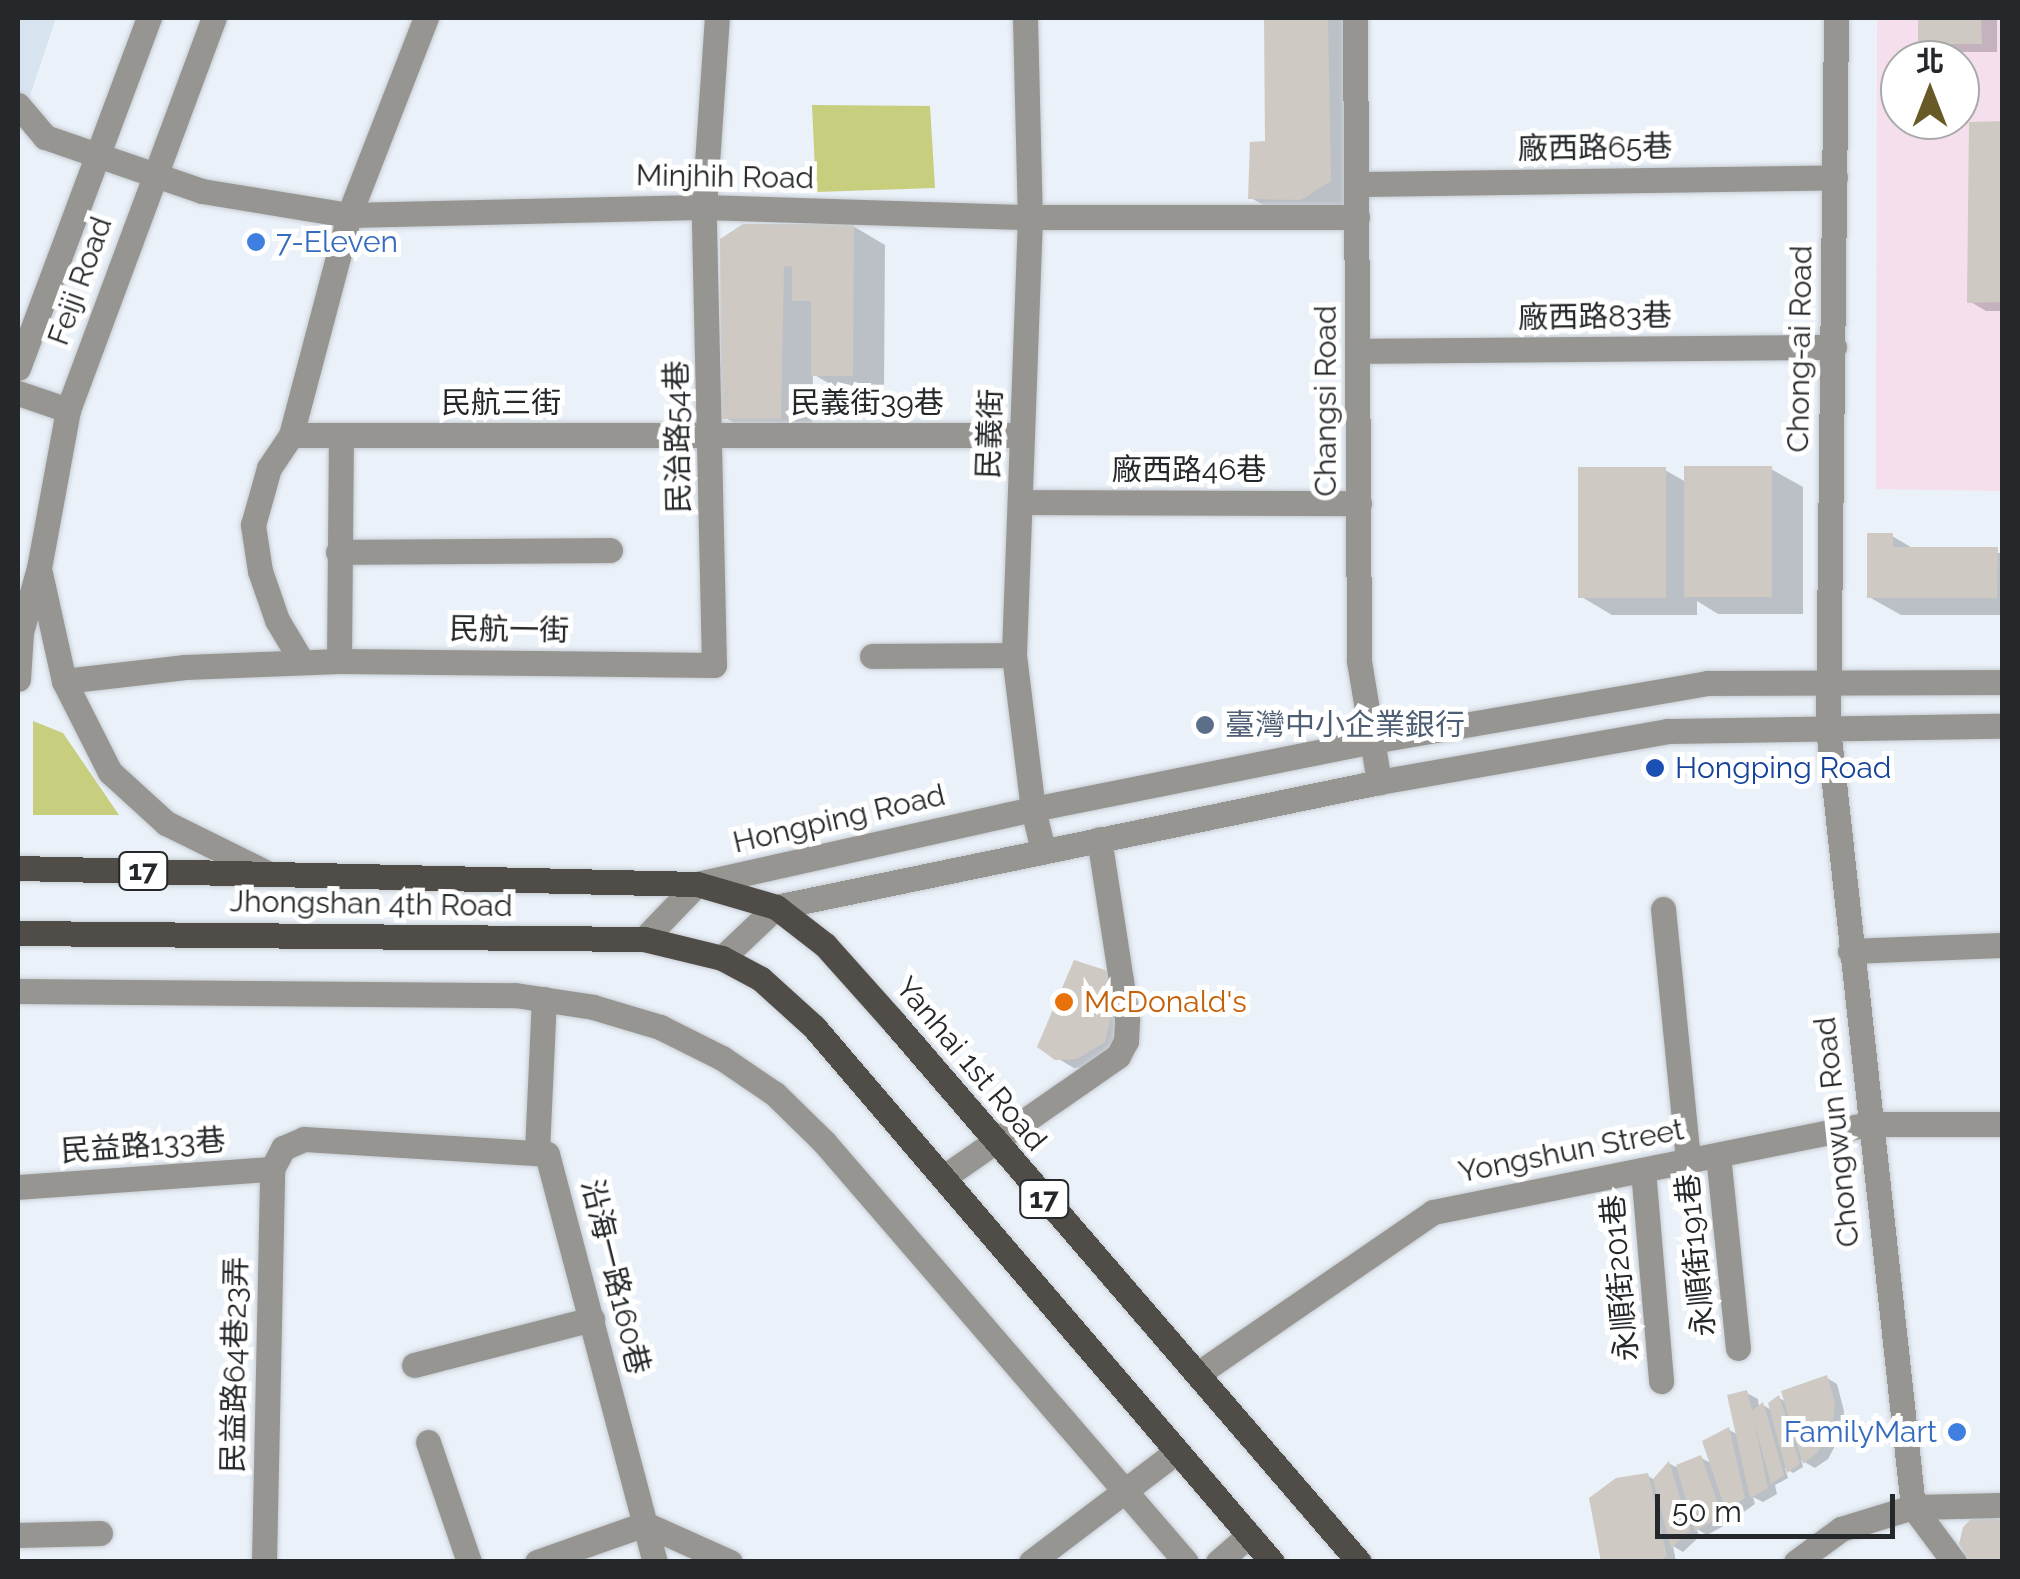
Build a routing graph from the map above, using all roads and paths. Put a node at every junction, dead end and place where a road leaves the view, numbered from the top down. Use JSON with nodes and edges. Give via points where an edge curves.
{"nodes":[{"id":1,"x":149,"y":18,"type":"edge"},
{"id":2,"x":214,"y":18,"type":"edge"},
{"id":3,"x":426,"y":18,"type":"edge"},
{"id":4,"x":716,"y":18,"type":"edge"},
{"id":5,"x":1025,"y":18,"type":"edge"},
{"id":6,"x":1354,"y":18,"type":"edge"},
{"id":7,"x":1836,"y":18,"type":"edge"},
{"id":8,"x":18,"y":105,"type":"edge"},
{"id":9,"x":100,"y":154,"type":"junction"},
{"id":10,"x":154,"y":172,"type":"junction"},
{"id":11,"x":1835,"y":177,"type":"junction"},
{"id":12,"x":1357,"y":184,"type":"junction"},
{"id":13,"x":704,"y":207,"type":"junction"},
{"id":14,"x":349,"y":215,"type":"junction"},
{"id":15,"x":1030,"y":217,"type":"junction"},
{"id":16,"x":1357,"y":218,"type":"junction"},
{"id":17,"x":1834,"y":347,"type":"junction"},
{"id":18,"x":1358,"y":352,"type":"junction"},
{"id":19,"x":18,"y":368,"type":"edge"},
{"id":20,"x":18,"y":393,"type":"edge"},
{"id":21,"x":68,"y":410,"type":"junction"},
{"id":22,"x":291,"y":435,"type":"junction"},
{"id":23,"x":341,"y":435,"type":"junction"},
{"id":24,"x":712,"y":435,"type":"junction"},
{"id":25,"x":1022,"y":435,"type":"junction"},
{"id":26,"x":1020,"y":502,"type":"junction"},
{"id":27,"x":1359,"y":504,"type":"junction"},
{"id":28,"x":610,"y":550,"type":"dead end"},
{"id":29,"x":338,"y":552,"type":"junction"},
{"id":30,"x":39,"y":568,"type":"junction"},
{"id":31,"x":19,"y":624,"type":"edge"},
{"id":32,"x":1014,"y":655,"type":"junction"},
{"id":33,"x":872,"y":656,"type":"dead end"},
{"id":34,"x":339,"y":661,"type":"junction"},
{"id":35,"x":302,"y":662,"type":"junction"},
{"id":36,"x":714,"y":665,"type":"joint"},
{"id":37,"x":18,"y":678,"type":"edge"},
{"id":38,"x":1826,"y":681,"type":"junction"},
{"id":39,"x":64,"y":682,"type":"junction"},
{"id":40,"x":2002,"y":682,"type":"edge"},
{"id":41,"x":2002,"y":726,"type":"edge"},
{"id":42,"x":1828,"y":728,"type":"junction"},
{"id":43,"x":1372,"y":741,"type":"junction"},
{"id":44,"x":1379,"y":782,"type":"junction"},
{"id":45,"x":1033,"y":809,"type":"junction"},
{"id":46,"x":1099,"y":839,"type":"junction"},
{"id":47,"x":1043,"y":850,"type":"junction"},
{"id":48,"x":18,"y":868,"type":"edge"},
{"id":49,"x":269,"y":874,"type":"junction"},
{"id":50,"x":697,"y":884,"type":"junction"},
{"id":51,"x":776,"y":906,"type":"junction"},
{"id":52,"x":1663,"y":909,"type":"dead end"},
{"id":53,"x":18,"y":933,"type":"edge"},
{"id":54,"x":644,"y":940,"type":"junction"},
{"id":55,"x":2002,"y":945,"type":"edge"},
{"id":56,"x":1850,"y":951,"type":"junction"},
{"id":57,"x":722,"y":958,"type":"junction"},
{"id":58,"x":18,"y":991,"type":"edge"},
{"id":59,"x":544,"y":999,"type":"junction"},
{"id":60,"x":1868,"y":1124,"type":"junction"},
{"id":61,"x":2002,"y":1124,"type":"edge"},
{"id":62,"x":993,"y":1142,"type":"junction"},
{"id":63,"x":537,"y":1151,"type":"junction"},
{"id":64,"x":1718,"y":1155,"type":"junction"},
{"id":65,"x":1688,"y":1161,"type":"junction"},
{"id":66,"x":272,"y":1169,"type":"junction"},
{"id":67,"x":1643,"y":1170,"type":"junction"},
{"id":68,"x":944,"y":1177,"type":"junction"},
{"id":69,"x":18,"y":1187,"type":"edge"},
{"id":70,"x":592,"y":1319,"type":"junction"},
{"id":71,"x":1738,"y":1348,"type":"dead end"},
{"id":72,"x":414,"y":1365,"type":"dead end"},
{"id":73,"x":1199,"y":1373,"type":"junction"},
{"id":74,"x":1661,"y":1381,"type":"dead end"},
{"id":75,"x":428,"y":1442,"type":"dead end"},
{"id":76,"x":1177,"y":1450,"type":"junction"},
{"id":77,"x":1126,"y":1492,"type":"junction"},
{"id":78,"x":2002,"y":1505,"type":"edge"},
{"id":79,"x":1913,"y":1507,"type":"junction"},
{"id":80,"x":644,"y":1524,"type":"junction"},
{"id":81,"x":100,"y":1533,"type":"dead end"},
{"id":82,"x":18,"y":1535,"type":"edge"},
{"id":83,"x":1249,"y":1535,"type":"junction"},
{"id":84,"x":264,"y":1562,"type":"edge"},
{"id":85,"x":469,"y":1562,"type":"edge"},
{"id":86,"x":536,"y":1562,"type":"edge"},
{"id":87,"x":656,"y":1562,"type":"edge"},
{"id":88,"x":730,"y":1562,"type":"edge"},
{"id":89,"x":1032,"y":1562,"type":"edge"},
{"id":90,"x":1186,"y":1562,"type":"edge"},
{"id":91,"x":1218,"y":1562,"type":"edge"},
{"id":92,"x":1272,"y":1562,"type":"edge"},
{"id":93,"x":1359,"y":1562,"type":"edge"},
{"id":94,"x":1796,"y":1562,"type":"edge"},
{"id":95,"x":1954,"y":1562,"type":"edge"}],
"edges":[{"from":1,"to":9,"type":"street","name":"Feiji Road"},
{"from":2,"to":10,"type":"street","name":"Feiji Road"},
{"from":3,"to":14,"type":"street"},
{"from":4,"to":13,"type":"street","name":"民治路54巷"},
{"from":5,"to":15,"type":"street","name":"民義街"},
{"from":6,"to":12,"type":"street","name":"Changsi Road"},
{"from":7,"to":11,"type":"street","name":"Chong-ai Road"},
{"from":8,"to":9,"type":"street","name":"Minjhih Road","via":[[45,137]]},
{"from":9,"to":10,"type":"street","name":"Minjhih Road"},
{"from":9,"to":19,"type":"street","name":"Feiji Road"},
{"from":10,"to":14,"type":"street","name":"Minjhih Road","via":[[202,191]]},
{"from":10,"to":21,"type":"street","name":"Feiji Road"},
{"from":11,"to":12,"type":"street","name":"廠西路65巷"},
{"from":11,"to":17,"type":"street","name":"Chong-ai Road"},
{"from":12,"to":16,"type":"street","name":"Changsi Road"},
{"from":13,"to":14,"type":"street","name":"Minjhih Road"},
{"from":13,"to":15,"type":"street","name":"Minjhih Road"},
{"from":13,"to":24,"type":"street","name":"民治路54巷"},
{"from":14,"to":22,"type":"street"},
{"from":15,"to":16,"type":"street","name":"Minjhih Road"},
{"from":15,"to":25,"type":"street","name":"民義街"},
{"from":16,"to":18,"type":"street","name":"Changsi Road"},
{"from":17,"to":18,"type":"street","name":"廠西路83巷"},
{"from":17,"to":38,"type":"street","name":"Chong-ai Road"},
{"from":18,"to":27,"type":"street","name":"Changsi Road"},
{"from":20,"to":21,"type":"street"},
{"from":21,"to":30,"type":"street","name":"Feiji Road"},
{"from":22,"to":23,"type":"street","name":"民航三街"},
{"from":22,"to":35,"type":"street","via":[[269,468],[253,525],[277,620]]},
{"from":23,"to":24,"type":"street","name":"民航三街"},
{"from":23,"to":29,"type":"street"},
{"from":24,"to":25,"type":"street","name":"民義街39巷"},
{"from":24,"to":36,"type":"street","name":"民治路54巷"},
{"from":25,"to":26,"type":"street","name":"民義街"},
{"from":26,"to":27,"type":"street","name":"廠西路46巷"},
{"from":26,"to":32,"type":"street","name":"民義街"},
{"from":27,"to":43,"type":"street","name":"Changsi Road","via":[[1359,661]]},
{"from":28,"to":29,"type":"street"},
{"from":29,"to":34,"type":"street"},
{"from":30,"to":31,"type":"street","name":"Feiji Road"},
{"from":30,"to":39,"type":"street"},
{"from":31,"to":37,"type":"street","name":"Feiji Road"},
{"from":32,"to":33,"type":"street"},
{"from":32,"to":45,"type":"street","name":"民義街"},
{"from":34,"to":35,"type":"street","name":"民航一街"},
{"from":34,"to":36,"type":"street","name":"民航一街"},
{"from":35,"to":39,"type":"street","name":"民航一街"},
{"from":38,"to":40,"type":"street","name":"Hongping Road"},
{"from":38,"to":42,"type":"street","name":"Chongwun Road"},
{"from":38,"to":43,"type":"street","name":"Hongping Road","via":[[1660,688]]},
{"from":39,"to":49,"type":"street","via":[[110,772],[138,801],[166,824]]},
{"from":41,"to":42,"type":"street"},
{"from":42,"to":44,"type":"street","via":[[1667,731]]},
{"from":42,"to":56,"type":"street","name":"Chongwun Road"},
{"from":43,"to":44,"type":"street","name":"Changsi Road"},
{"from":43,"to":45,"type":"street","name":"Hongping Road"},
{"from":44,"to":46,"type":"street"},
{"from":45,"to":47,"type":"street","name":"民義街"},
{"from":45,"to":50,"type":"street","name":"Hongping Road"},
{"from":46,"to":47,"type":"street"},
{"from":46,"to":62,"type":"street","via":[[1126,1041],[1118,1056]]},
{"from":47,"to":51,"type":"street"},
{"from":48,"to":49,"type":"main road","name":"Jhongshan 4th Road","number":"17"},
{"from":49,"to":50,"type":"main road","name":"Jhongshan 4th Road","number":"17"},
{"from":50,"to":51,"type":"main road","name":"Yanhai 1st Road","number":"17"},
{"from":50,"to":54,"type":"street"},
{"from":51,"to":57,"type":"street"},
{"from":51,"to":62,"type":"main road","name":"Yanhai 1st Road","number":"17","via":[[824,945]]},
{"from":52,"to":65,"type":"street"},
{"from":53,"to":54,"type":"main road","name":"Jhongshan 4th Road","number":"17"},
{"from":54,"to":57,"type":"main road","name":"Jhongshan 4th Road","number":"17"},
{"from":55,"to":56,"type":"street"},
{"from":56,"to":60,"type":"street","name":"Chongwun Road"},
{"from":57,"to":68,"type":"main road","number":"17","via":[[761,979],[814,1027]]},
{"from":58,"to":59,"type":"street"},
{"from":59,"to":63,"type":"street"},
{"from":59,"to":77,"type":"street","via":[[660,1027],[762,1084],[812,1130]]},
{"from":60,"to":61,"type":"street","name":"Yongshun Street"},
{"from":60,"to":64,"type":"street","name":"Yongshun Street"},
{"from":60,"to":79,"type":"street","name":"Chongwun Road"},
{"from":62,"to":68,"type":"street"},
{"from":62,"to":73,"type":"main road","name":"Yanhai 1st Road","number":"17"},
{"from":63,"to":66,"type":"street","via":[[304,1139],[284,1148]]},
{"from":63,"to":70,"type":"street","name":"沿海一路160巷","via":[[552,1164]]},
{"from":64,"to":65,"type":"street","name":"Yongshun Street"},
{"from":64,"to":71,"type":"street","name":"永順街191巷"},
{"from":65,"to":67,"type":"street","name":"Yongshun Street"},
{"from":66,"to":69,"type":"street","name":"民益路133巷"},
{"from":66,"to":84,"type":"street","name":"民益路64巷23弄"},
{"from":67,"to":73,"type":"street","name":"Yongshun Street","via":[[1433,1212]]},
{"from":67,"to":74,"type":"street","name":"永順街201巷"},
{"from":68,"to":76,"type":"main road","number":"17"},
{"from":70,"to":72,"type":"street"},
{"from":70,"to":80,"type":"street","name":"沿海一路160巷"},
{"from":73,"to":93,"type":"main road","name":"Yanhai 1st Road","number":"17"},
{"from":75,"to":85,"type":"street"},
{"from":76,"to":77,"type":"street"},
{"from":76,"to":83,"type":"main road","number":"17"},
{"from":77,"to":89,"type":"street"},
{"from":77,"to":90,"type":"street"},
{"from":78,"to":79,"type":"street"},
{"from":79,"to":94,"type":"street","via":[[1842,1530]]},
{"from":79,"to":95,"type":"street"},
{"from":80,"to":86,"type":"street"},
{"from":80,"to":87,"type":"street","name":"沿海一路160巷"},
{"from":80,"to":88,"type":"street"},
{"from":81,"to":82,"type":"street"},
{"from":83,"to":91,"type":"street"},
{"from":83,"to":92,"type":"main road","number":"17"}]}
